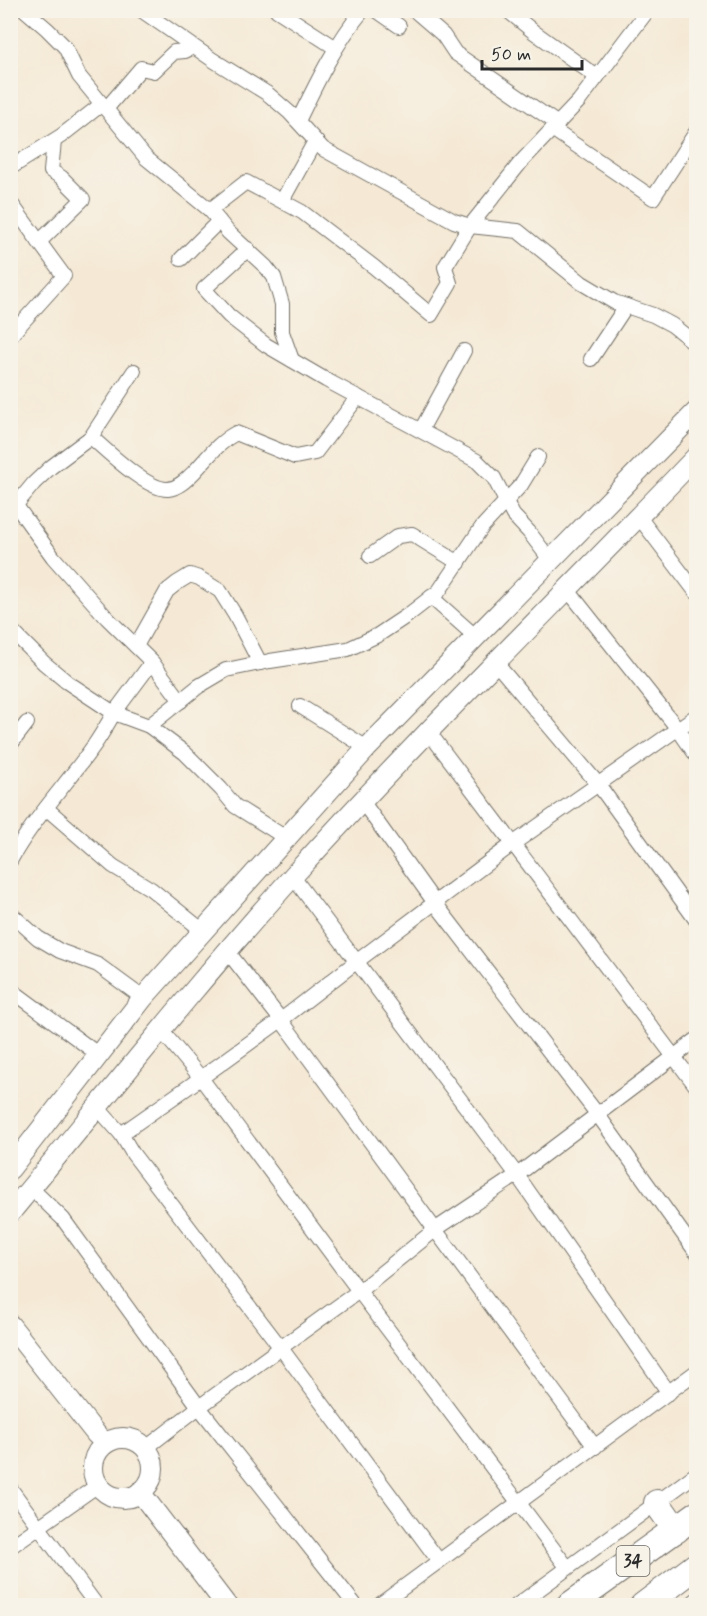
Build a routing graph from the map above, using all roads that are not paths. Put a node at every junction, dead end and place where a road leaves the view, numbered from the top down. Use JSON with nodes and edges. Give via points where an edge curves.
{"nodes":[{"id":1,"x":25,"y":10,"type":"edge"},
{"id":2,"x":141,"y":10,"type":"edge"},
{"id":3,"x":277,"y":10,"type":"edge"},
{"id":4,"x":363,"y":10,"type":"edge"},
{"id":5,"x":376,"y":10,"type":"edge"},
{"id":6,"x":414,"y":10,"type":"edge"},
{"id":7,"x":648,"y":10,"type":"edge"},
{"id":8,"x":513,"y":12,"type":"edge"},
{"id":9,"x":399,"y":26,"type":"dead end"},
{"id":10,"x":193,"y":46,"type":"junction"},
{"id":11,"x":336,"y":48,"type":"junction"},
{"id":12,"x":597,"y":77,"type":"junction"},
{"id":13,"x":104,"y":107,"type":"junction"},
{"id":14,"x":298,"y":121,"type":"junction"},
{"id":15,"x":555,"y":126,"type":"junction"},
{"id":16,"x":696,"y":132,"type":"edge"},
{"id":17,"x":54,"y":141,"type":"junction"},
{"id":18,"x":315,"y":141,"type":"junction"},
{"id":19,"x":10,"y":168,"type":"edge"},
{"id":20,"x":282,"y":201,"type":"junction"},
{"id":21,"x":10,"y":202,"type":"edge"},
{"id":22,"x":215,"y":215,"type":"junction"},
{"id":23,"x":471,"y":226,"type":"junction"},
{"id":24,"x":39,"y":242,"type":"junction"},
{"id":25,"x":248,"y":249,"type":"junction"},
{"id":26,"x":181,"y":259,"type":"dead end"},
{"id":27,"x":626,"y":306,"type":"junction"},
{"id":28,"x":10,"y":336,"type":"edge"},
{"id":29,"x":696,"y":344,"type":"edge"},
{"id":30,"x":464,"y":351,"type":"dead end"},
{"id":31,"x":591,"y":359,"type":"dead end"},
{"id":32,"x":292,"y":360,"type":"junction"},
{"id":33,"x":134,"y":371,"type":"dead end"},
{"id":34,"x":358,"y":397,"type":"junction"},
{"id":35,"x":696,"y":412,"type":"edge"},
{"id":36,"x":421,"y":430,"type":"junction"},
{"id":37,"x":91,"y":437,"type":"junction"},
{"id":38,"x":538,"y":457,"type":"dead end"},
{"id":39,"x":696,"y":457,"type":"edge"},
{"id":40,"x":506,"y":503,"type":"junction"},
{"id":41,"x":13,"y":505,"type":"edge"},
{"id":42,"x":639,"y":517,"type":"junction"},
{"id":43,"x":370,"y":556,"type":"dead end"},
{"id":44,"x":551,"y":561,"type":"junction"},
{"id":45,"x":459,"y":563,"type":"junction"},
{"id":46,"x":567,"y":589,"type":"junction"},
{"id":47,"x":696,"y":592,"type":"edge"},
{"id":48,"x":431,"y":597,"type":"junction"},
{"id":49,"x":10,"y":629,"type":"edge"},
{"id":50,"x":476,"y":637,"type":"junction"},
{"id":51,"x":136,"y":646,"type":"junction"},
{"id":52,"x":152,"y":662,"type":"junction"},
{"id":53,"x":495,"y":662,"type":"junction"},
{"id":54,"x":260,"y":663,"type":"junction"},
{"id":55,"x":182,"y":701,"type":"junction"},
{"id":56,"x":300,"y":706,"type":"dead end"},
{"id":57,"x":114,"y":713,"type":"junction"},
{"id":58,"x":696,"y":716,"type":"edge"},
{"id":59,"x":27,"y":723,"type":"dead end"},
{"id":60,"x":149,"y":726,"type":"junction"},
{"id":61,"x":678,"y":729,"type":"junction"},
{"id":62,"x":428,"y":731,"type":"junction"},
{"id":63,"x":10,"y":745,"type":"edge"},
{"id":64,"x":367,"y":748,"type":"junction"},
{"id":65,"x":696,"y":755,"type":"edge"},
{"id":66,"x":598,"y":784,"type":"junction"},
{"id":67,"x":362,"y":801,"type":"junction"},
{"id":68,"x":46,"y":808,"type":"junction"},
{"id":69,"x":286,"y":838,"type":"junction"},
{"id":70,"x":514,"y":843,"type":"junction"},
{"id":71,"x":272,"y":854,"type":"junction"},
{"id":72,"x":10,"y":861,"type":"edge"},
{"id":73,"x":293,"y":877,"type":"junction"},
{"id":74,"x":435,"y":903,"type":"junction"},
{"id":75,"x":10,"y":913,"type":"edge"},
{"id":76,"x":696,"y":920,"type":"edge"},
{"id":77,"x":203,"y":931,"type":"junction"},
{"id":78,"x":228,"y":952,"type":"junction"},
{"id":79,"x":356,"y":962,"type":"junction"},
{"id":80,"x":10,"y":989,"type":"edge"},
{"id":81,"x":143,"y":998,"type":"junction"},
{"id":82,"x":281,"y":1020,"type":"junction"},
{"id":83,"x":161,"y":1030,"type":"junction"},
{"id":84,"x":696,"y":1040,"type":"edge"},
{"id":85,"x":99,"y":1055,"type":"junction"},
{"id":86,"x":675,"y":1056,"type":"junction"},
{"id":87,"x":201,"y":1078,"type":"junction"},
{"id":88,"x":696,"y":1086,"type":"edge"},
{"id":89,"x":98,"y":1107,"type":"junction"},
{"id":90,"x":598,"y":1115,"type":"junction"},
{"id":91,"x":120,"y":1134,"type":"junction"},
{"id":92,"x":10,"y":1169,"type":"edge"},
{"id":93,"x":517,"y":1175,"type":"junction"},
{"id":94,"x":31,"y":1188,"type":"junction"},
{"id":95,"x":10,"y":1213,"type":"edge"},
{"id":96,"x":436,"y":1229,"type":"junction"},
{"id":97,"x":696,"y":1252,"type":"edge"},
{"id":98,"x":359,"y":1292,"type":"junction"},
{"id":99,"x":10,"y":1325,"type":"edge"},
{"id":100,"x":281,"y":1348,"type":"junction"},
{"id":101,"x":696,"y":1372,"type":"edge"},
{"id":102,"x":669,"y":1393,"type":"junction"},
{"id":103,"x":199,"y":1407,"type":"junction"},
{"id":104,"x":105,"y":1443,"type":"junction"},
{"id":105,"x":595,"y":1447,"type":"junction"},
{"id":106,"x":146,"y":1448,"type":"junction"},
{"id":107,"x":696,"y":1474,"type":"edge"},
{"id":108,"x":98,"y":1485,"type":"junction"},
{"id":109,"x":10,"y":1488,"type":"edge"},
{"id":110,"x":140,"y":1492,"type":"junction"},
{"id":111,"x":519,"y":1503,"type":"junction"},
{"id":112,"x":657,"y":1503,"type":"junction"},
{"id":113,"x":686,"y":1522,"type":"edge"},
{"id":114,"x":39,"y":1526,"type":"junction"},
{"id":115,"x":10,"y":1547,"type":"edge"},
{"id":116,"x":439,"y":1561,"type":"junction"},
{"id":117,"x":696,"y":1566,"type":"edge"},
{"id":118,"x":567,"y":1567,"type":"junction"},
{"id":119,"x":696,"y":1600,"type":"edge"},
{"id":120,"x":98,"y":1605,"type":"edge"},
{"id":121,"x":227,"y":1605,"type":"edge"},
{"id":122,"x":357,"y":1605,"type":"edge"},
{"id":123,"x":378,"y":1605,"type":"edge"},
{"id":124,"x":516,"y":1605,"type":"edge"},
{"id":125,"x":569,"y":1605,"type":"edge"},
{"id":126,"x":643,"y":1605,"type":"edge"},
{"id":127,"x":689,"y":1605,"type":"edge"}],
"edges":[{"from":1,"to":13,"type":"street","via":[[65,47],[79,76]]},
{"from":2,"to":10,"type":"street"},
{"from":3,"to":11,"type":"street"},
{"from":4,"to":11,"type":"street"},
{"from":5,"to":9,"type":"street"},
{"from":6,"to":15,"type":"street","via":[[443,35],[454,53]]},
{"from":7,"to":12,"type":"street"},
{"from":8,"to":12,"type":"street"},
{"from":10,"to":13,"type":"street","via":[[174,52],[154,71],[141,68]]},
{"from":10,"to":14,"type":"street","via":[[268,94]]},
{"from":11,"to":14,"type":"street"},
{"from":12,"to":15,"type":"street"},
{"from":13,"to":17,"type":"street"},
{"from":13,"to":22,"type":"street","via":[[146,158]]},
{"from":14,"to":18,"type":"street"},
{"from":15,"to":16,"type":"street","via":[[653,198]]},
{"from":15,"to":23,"type":"street"},
{"from":17,"to":19,"type":"street"},
{"from":17,"to":24,"type":"street","via":[[51,171],[83,199]]},
{"from":18,"to":20,"type":"street"},
{"from":18,"to":23,"type":"street","via":[[454,221]]},
{"from":20,"to":22,"type":"street","via":[[246,182]]},
{"from":20,"to":23,"type":"street","via":[[374,267],[431,315],[450,283],[445,267]]},
{"from":21,"to":24,"type":"street"},
{"from":22,"to":25,"type":"street"},
{"from":22,"to":26,"type":"street"},
{"from":23,"to":27,"type":"street","via":[[518,231],[582,283]]},
{"from":24,"to":28,"type":"street","via":[[64,276]]},
{"from":25,"to":32,"type":"street","via":[[274,277],[282,304],[282,332]]},
{"from":25,"to":32,"type":"street","via":[[204,289],[229,316]]},
{"from":27,"to":29,"type":"street","via":[[672,325]]},
{"from":27,"to":31,"type":"street"},
{"from":30,"to":36,"type":"street"},
{"from":32,"to":34,"type":"street"},
{"from":33,"to":37,"type":"street"},
{"from":34,"to":36,"type":"street"},
{"from":34,"to":37,"type":"street","via":[[315,453],[295,457],[236,433],[225,439],[184,482],[168,489],[152,486]]},
{"from":35,"to":44,"type":"street"},
{"from":36,"to":40,"type":"street","via":[[477,461],[494,478]]},
{"from":37,"to":41,"type":"street","via":[[51,467]]},
{"from":38,"to":40,"type":"street"},
{"from":39,"to":42,"type":"street"},
{"from":40,"to":44,"type":"street"},
{"from":40,"to":45,"type":"street","via":[[482,527]]},
{"from":41,"to":51,"type":"street","via":[[106,618]]},
{"from":42,"to":46,"type":"street"},
{"from":42,"to":47,"type":"street"},
{"from":43,"to":45,"type":"street","via":[[398,536],[412,534]]},
{"from":44,"to":50,"type":"street"},
{"from":45,"to":48,"type":"street"},
{"from":46,"to":53,"type":"street"},
{"from":46,"to":61,"type":"street"},
{"from":48,"to":50,"type":"street"},
{"from":48,"to":54,"type":"street","via":[[378,635],[348,650]]},
{"from":49,"to":57,"type":"street","via":[[67,682]]},
{"from":50,"to":64,"type":"street"},
{"from":51,"to":52,"type":"street"},
{"from":51,"to":54,"type":"street","via":[[167,591],[190,575],[220,591]]},
{"from":52,"to":55,"type":"street"},
{"from":52,"to":57,"type":"street"},
{"from":53,"to":62,"type":"street"},
{"from":53,"to":66,"type":"street"},
{"from":54,"to":55,"type":"street","via":[[226,670]]},
{"from":55,"to":60,"type":"street"},
{"from":56,"to":64,"type":"street"},
{"from":57,"to":60,"type":"street"},
{"from":57,"to":68,"type":"street"},
{"from":58,"to":61,"type":"street"},
{"from":59,"to":63,"type":"street"},
{"from":60,"to":69,"type":"street","via":[[185,753],[235,806]]},
{"from":61,"to":65,"type":"street"},
{"from":61,"to":66,"type":"street"},
{"from":62,"to":67,"type":"street"},
{"from":62,"to":70,"type":"street"},
{"from":64,"to":69,"type":"street"},
{"from":66,"to":70,"type":"street"},
{"from":66,"to":76,"type":"street"},
{"from":67,"to":73,"type":"street"},
{"from":67,"to":74,"type":"street"},
{"from":68,"to":72,"type":"street"},
{"from":68,"to":77,"type":"street","via":[[113,866],[151,889]]},
{"from":69,"to":71,"type":"street"},
{"from":70,"to":74,"type":"street"},
{"from":70,"to":86,"type":"street"},
{"from":71,"to":73,"type":"street"},
{"from":71,"to":77,"type":"street"},
{"from":73,"to":78,"type":"street"},
{"from":73,"to":79,"type":"street"},
{"from":74,"to":79,"type":"street"},
{"from":74,"to":90,"type":"street"},
{"from":75,"to":81,"type":"street","via":[[38,938],[98,965]]},
{"from":77,"to":81,"type":"street"},
{"from":78,"to":82,"type":"street"},
{"from":78,"to":83,"type":"street"},
{"from":79,"to":82,"type":"street"},
{"from":79,"to":93,"type":"street"},
{"from":80,"to":85,"type":"street"},
{"from":81,"to":85,"type":"street"},
{"from":82,"to":87,"type":"street"},
{"from":82,"to":96,"type":"street"},
{"from":83,"to":87,"type":"street"},
{"from":83,"to":89,"type":"street"},
{"from":84,"to":86,"type":"street"},
{"from":85,"to":92,"type":"street"},
{"from":86,"to":88,"type":"street"},
{"from":86,"to":90,"type":"street"},
{"from":87,"to":91,"type":"street"},
{"from":87,"to":98,"type":"street"},
{"from":89,"to":91,"type":"street"},
{"from":89,"to":94,"type":"street"},
{"from":90,"to":93,"type":"street"},
{"from":90,"to":97,"type":"street"},
{"from":91,"to":100,"type":"street"},
{"from":93,"to":96,"type":"street"},
{"from":93,"to":102,"type":"street"},
{"from":94,"to":95,"type":"street"},
{"from":94,"to":103,"type":"street","via":[[63,1219]]},
{"from":96,"to":98,"type":"street"},
{"from":96,"to":105,"type":"street"},
{"from":98,"to":100,"type":"street"},
{"from":98,"to":111,"type":"street"},
{"from":99,"to":104,"type":"street"},
{"from":100,"to":103,"type":"street"},
{"from":100,"to":116,"type":"street"},
{"from":101,"to":102,"type":"street"},
{"from":102,"to":105,"type":"street"},
{"from":103,"to":106,"type":"street"},
{"from":103,"to":122,"type":"street"},
{"from":104,"to":106,"type":"street","via":[[128,1438]]},
{"from":104,"to":108,"type":"street","via":[[93,1462]]},
{"from":105,"to":111,"type":"street"},
{"from":106,"to":110,"type":"street","via":[[153,1473]]},
{"from":107,"to":112,"type":"street"},
{"from":108,"to":110,"type":"street","via":[[118,1497]]},
{"from":108,"to":114,"type":"street"},
{"from":109,"to":114,"type":"street"},
{"from":110,"to":121,"type":"street"},
{"from":111,"to":116,"type":"street"},
{"from":111,"to":118,"type":"street"},
{"from":112,"to":113,"type":"highway"},
{"from":112,"to":118,"type":"street"},
{"from":113,"to":125,"type":"highway","number":"34"},
{"from":114,"to":115,"type":"street"},
{"from":114,"to":120,"type":"street"},
{"from":116,"to":123,"type":"street"},
{"from":117,"to":126,"type":"highway","number":"34"},
{"from":118,"to":124,"type":"street"},
{"from":119,"to":127,"type":"street"}]}
